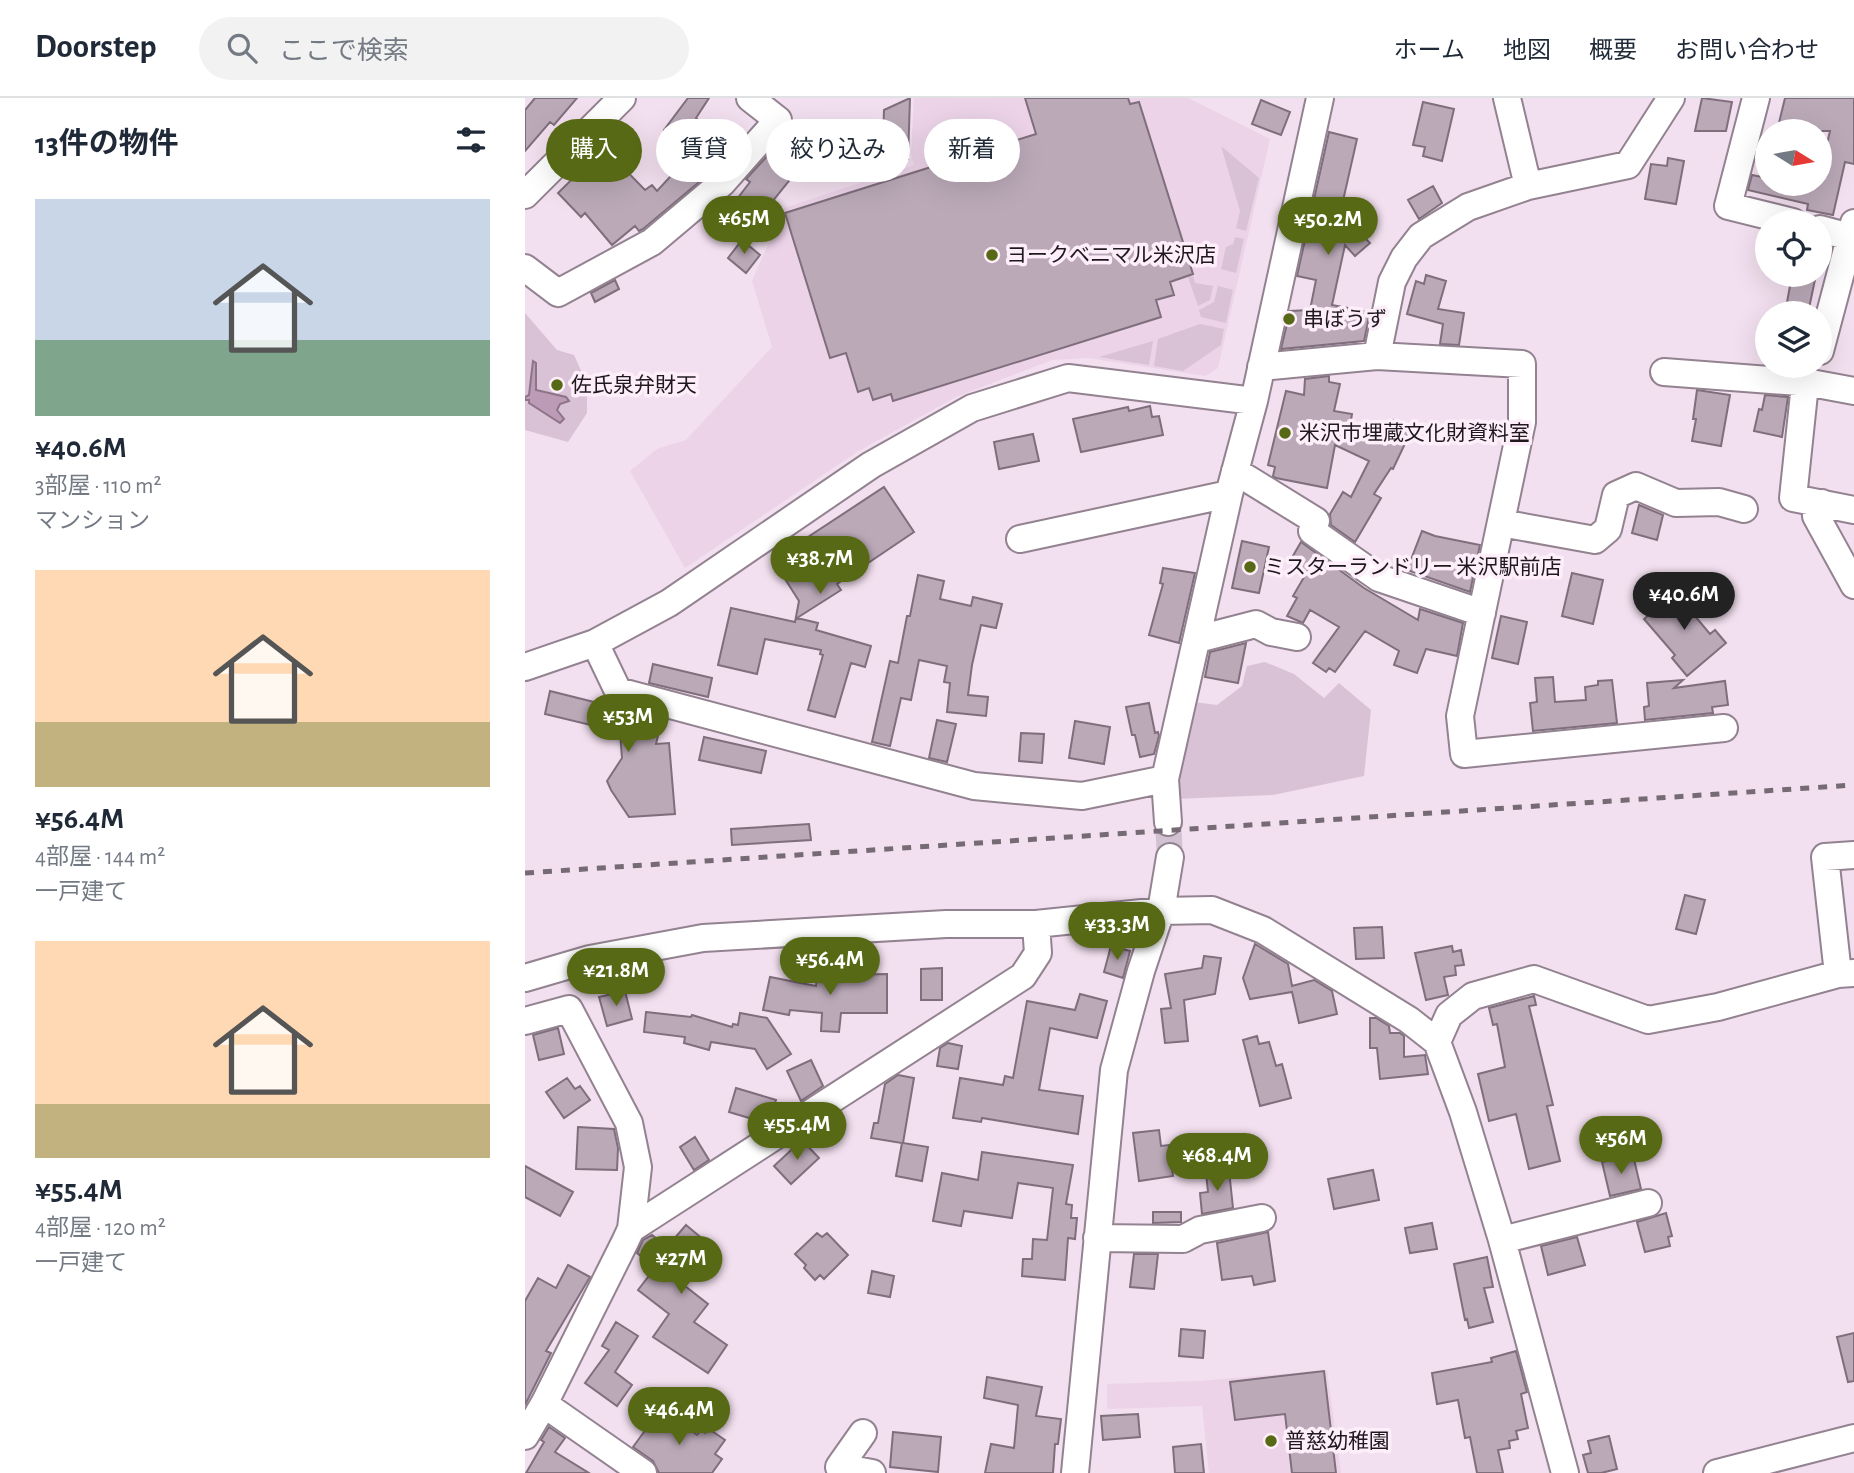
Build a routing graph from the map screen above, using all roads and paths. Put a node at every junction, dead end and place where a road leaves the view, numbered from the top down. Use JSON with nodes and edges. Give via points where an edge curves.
{"nodes":[{"id":1,"x":622,"y":98,"type":"edge"},
{"id":2,"x":750,"y":98,"type":"edge"},
{"id":3,"x":1320,"y":98,"type":"edge"},
{"id":4,"x":1507,"y":98,"type":"edge"},
{"id":5,"x":1671,"y":98,"type":"edge"},
{"id":6,"x":1755,"y":98,"type":"edge"},
{"id":7,"x":1528,"y":186,"type":"junction"},
{"id":8,"x":525,"y":195,"type":"edge"},
{"id":9,"x":1755,"y":212,"type":"edge"},
{"id":10,"x":1832,"y":229,"type":"edge"},
{"id":11,"x":1852,"y":230,"type":"edge"},
{"id":12,"x":525,"y":268,"type":"edge"},
{"id":13,"x":1832,"y":306,"type":"edge"},
{"id":14,"x":1377,"y":356,"type":"junction"},
{"id":15,"x":1261,"y":367,"type":"junction"},
{"id":16,"x":1664,"y":372,"type":"dead end"},
{"id":17,"x":1755,"y":376,"type":"edge"},
{"id":18,"x":1811,"y":378,"type":"edge"},
{"id":19,"x":1854,"y":391,"type":"edge"},
{"id":20,"x":1254,"y":401,"type":"junction"},
{"id":21,"x":1232,"y":483,"type":"junction"},
{"id":22,"x":1822,"y":503,"type":"junction"},
{"id":23,"x":1744,"y":509,"type":"dead end"},
{"id":24,"x":1854,"y":510,"type":"edge"},
{"id":25,"x":1501,"y":523,"type":"junction"},
{"id":26,"x":1020,"y":539,"type":"dead end"},
{"id":27,"x":1854,"y":585,"type":"edge"},
{"id":28,"x":1482,"y":612,"type":"junction"},
{"id":29,"x":1297,"y":636,"type":"dead end"},
{"id":30,"x":1198,"y":639,"type":"junction"},
{"id":31,"x":595,"y":643,"type":"junction"},
{"id":32,"x":525,"y":667,"type":"edge"},
{"id":33,"x":1724,"y":729,"type":"dead end"},
{"id":34,"x":1165,"y":779,"type":"junction"},
{"id":35,"x":1168,"y":822,"type":"tunnel mouth"},
{"id":36,"x":1854,"y":855,"type":"edge"},
{"id":37,"x":1170,"y":857,"type":"tunnel mouth"},
{"id":38,"x":1161,"y":911,"type":"junction"},
{"id":39,"x":1036,"y":924,"type":"junction"},
{"id":40,"x":1846,"y":974,"type":"edge"},
{"id":41,"x":525,"y":978,"type":"edge"},
{"id":42,"x":525,"y":1021,"type":"edge"},
{"id":43,"x":1437,"y":1042,"type":"junction"},
{"id":44,"x":1648,"y":1203,"type":"dead end"},
{"id":45,"x":1262,"y":1218,"type":"dead end"},
{"id":46,"x":631,"y":1229,"type":"junction"},
{"id":47,"x":1097,"y":1238,"type":"junction"},
{"id":48,"x":1502,"y":1240,"type":"junction"},
{"id":49,"x":544,"y":1404,"type":"junction"},
{"id":50,"x":863,"y":1433,"type":"dead end"},
{"id":51,"x":525,"y":1436,"type":"edge"},
{"id":52,"x":1854,"y":1437,"type":"edge"},
{"id":53,"x":643,"y":1473,"type":"edge"},
{"id":54,"x":872,"y":1473,"type":"edge"},
{"id":55,"x":1075,"y":1473,"type":"edge"},
{"id":56,"x":1565,"y":1473,"type":"edge"},
{"id":57,"x":1717,"y":1473,"type":"edge"}],
"edges":[{"from":1,"to":8,"type":"street"},
{"from":2,"to":12,"type":"street","via":[[778,120],[722,183],[652,242],[558,293]]},
{"from":3,"to":15,"type":"street"},
{"from":4,"to":7,"type":"street"},
{"from":5,"to":7,"type":"street","via":[[1628,165]]},
{"from":6,"to":9,"type":"street","via":[[1728,205]]},
{"from":7,"to":14,"type":"street","via":[[1468,208],[1421,236],[1392,282]]},
{"from":10,"to":11,"type":"street"},
{"from":11,"to":13,"type":"street"},
{"from":14,"to":15,"type":"street"},
{"from":14,"to":25,"type":"street","via":[[1522,364],[1521,422]]},
{"from":15,"to":20,"type":"street"},
{"from":16,"to":17,"type":"street"},
{"from":18,"to":19,"type":"street"},
{"from":18,"to":22,"type":"street","via":[[1793,498]]},
{"from":20,"to":21,"type":"street"},
{"from":20,"to":31,"type":"street","via":[[1068,377],[972,408],[871,465],[669,603]]},
{"from":21,"to":26,"type":"street"},
{"from":21,"to":28,"type":"street","via":[[1316,522],[1312,531],[1379,578]]},
{"from":21,"to":30,"type":"street"},
{"from":22,"to":24,"type":"street"},
{"from":22,"to":27,"type":"street","via":[[1817,516]]},
{"from":23,"to":25,"type":"street","via":[[1720,502],[1676,503],[1636,486],[1616,495],[1608,529],[1595,540]]},
{"from":25,"to":28,"type":"street"},
{"from":28,"to":33,"type":"street","via":[[1460,716],[1464,754]]},
{"from":29,"to":30,"type":"street","via":[[1256,624]]},
{"from":30,"to":34,"type":"street"},
{"from":31,"to":32,"type":"street"},
{"from":31,"to":34,"type":"street","via":[[618,691],[974,786],[1082,796]]},
{"from":34,"to":35,"type":"street"},
{"from":36,"to":40,"type":"street","via":[[1825,857]]},
{"from":37,"to":38,"type":"street"},
{"from":38,"to":39,"type":"street"},
{"from":38,"to":43,"type":"street","via":[[1212,910],[1263,930]]},
{"from":38,"to":47,"type":"street","via":[[1114,1070]]},
{"from":39,"to":41,"type":"street","via":[[946,923],[703,937],[590,959]]},
{"from":39,"to":46,"type":"street","via":[[1038,953],[1023,976]]},
{"from":40,"to":43,"type":"street","via":[[1648,1020],[1534,979],[1473,996],[1449,1015]]},
{"from":42,"to":46,"type":"street","via":[[569,1010],[629,1123],[638,1167]]},
{"from":43,"to":48,"type":"street"},
{"from":44,"to":48,"type":"street"},
{"from":45,"to":47,"type":"street","via":[[1200,1230],[1183,1239]]},
{"from":46,"to":49,"type":"street"},
{"from":47,"to":55,"type":"street"},
{"from":48,"to":56,"type":"street"},
{"from":49,"to":51,"type":"street"},
{"from":49,"to":53,"type":"street"},
{"from":50,"to":54,"type":"street","via":[[839,1468]]},
{"from":52,"to":57,"type":"street"}]}
